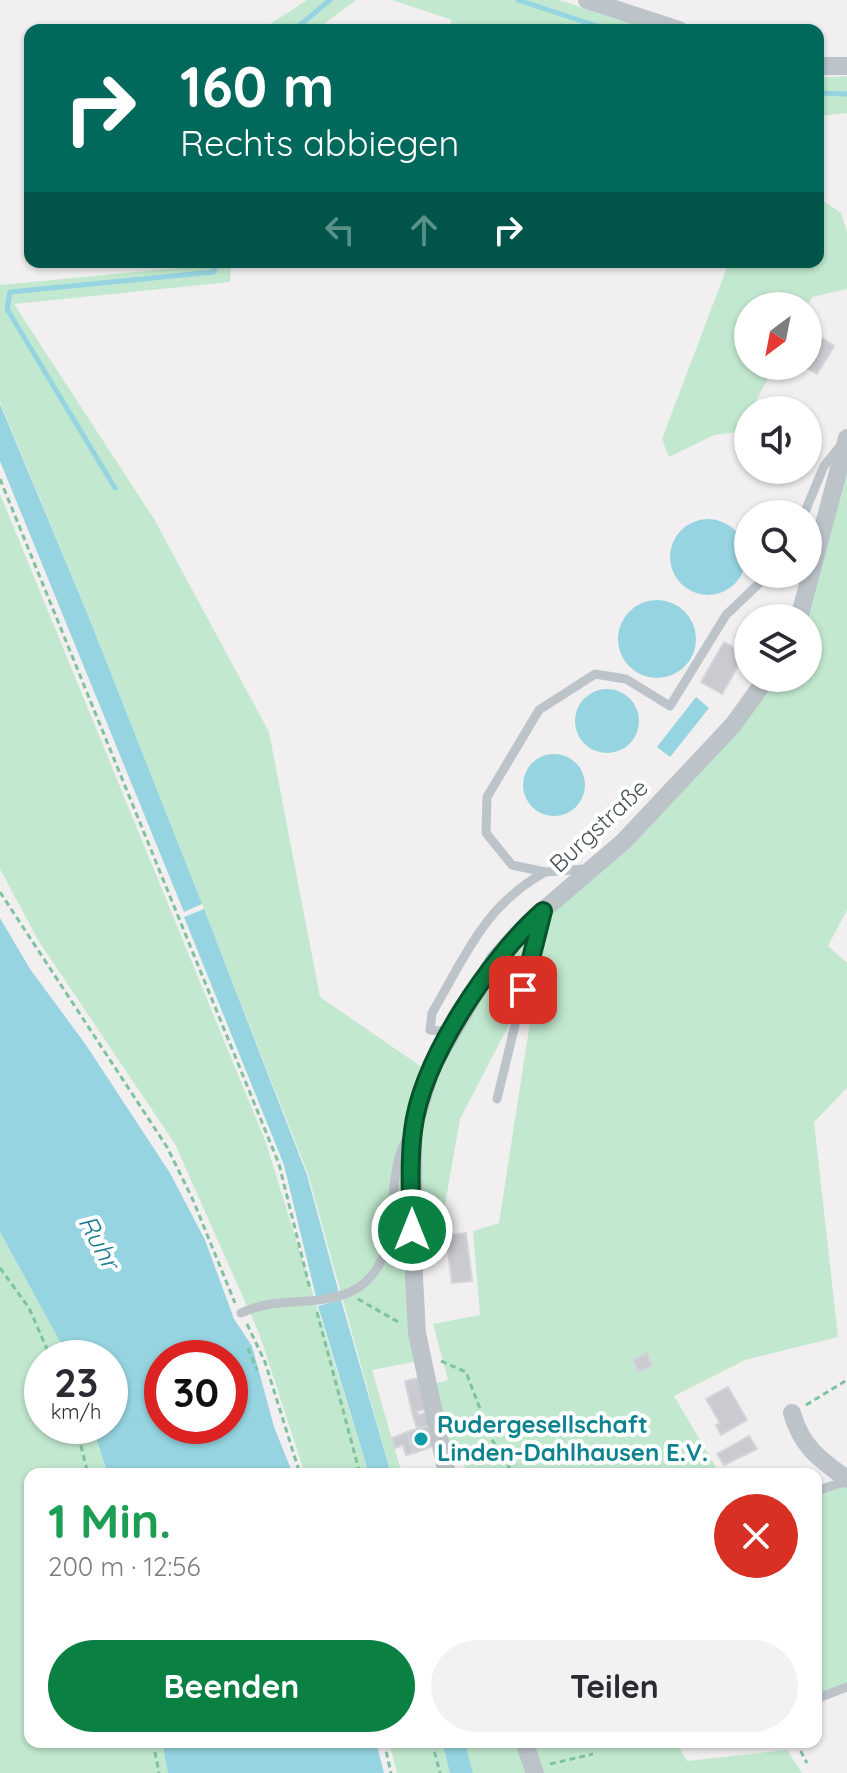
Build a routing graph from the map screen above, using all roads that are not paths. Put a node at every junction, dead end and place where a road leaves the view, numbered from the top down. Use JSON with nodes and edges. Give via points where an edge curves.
{"nodes":[{"id":1,"x":587,"y":0,"type":"edge"},
{"id":2,"x":661,"y":24,"type":"edge"},
{"id":3,"x":824,"y":66,"type":"edge"},
{"id":4,"x":847,"y":66,"type":"edge"},
{"id":5,"x":847,"y":437,"type":"edge"},
{"id":6,"x":810,"y":500,"type":"edge"},
{"id":7,"x":754,"y":588,"type":"edge"},
{"id":8,"x":803,"y":604,"type":"edge"},
{"id":9,"x":756,"y":692,"type":"edge"},
{"id":10,"x":593,"y":867,"type":"junction"},
{"id":11,"x":545,"y":872,"type":"junction"},
{"id":12,"x":543,"y":911,"type":"junction"},
{"id":13,"x":452,"y":1032,"type":"junction"},
{"id":14,"x":497,"y":1099,"type":"dead end"},
{"id":15,"x":413,"y":1129,"type":"junction"},
{"id":16,"x":241,"y":1313,"type":"road end"},
{"id":17,"x":792,"y":1413,"type":"road end"},
{"id":18,"x":446,"y":1468,"type":"edge"},
{"id":19,"x":847,"y":1480,"type":"edge"},
{"id":20,"x":822,"y":1489,"type":"edge"},
{"id":21,"x":847,"y":1687,"type":"edge"},
{"id":22,"x":822,"y":1697,"type":"edge"},
{"id":23,"x":527,"y":1748,"type":"edge"},
{"id":24,"x":539,"y":1770,"type":"edge"}],
"edges":[{"from":1,"to":2,"type":"street"},
{"from":3,"to":4,"type":"street"},
{"from":5,"to":6,"type":"lane","via":[[824,466]]},
{"from":5,"to":8,"type":"street"},
{"from":7,"to":11,"type":"lane","via":[[726,615],[670,706],[626,679],[595,674],[539,710],[487,797],[486,833],[512,865]]},
{"from":9,"to":10,"type":"street","name":"Burgstraße","via":[[699,762]]},
{"from":10,"to":11,"type":"lane"},
{"from":10,"to":12,"type":"street","name":"Burgstraße"},
{"from":11,"to":13,"type":"lane","via":[[495,908],[432,1013],[430,1030]]},
{"from":12,"to":13,"type":"street","name":"Burgstraße","via":[[495,959]]},
{"from":12,"to":14,"type":"lane"},
{"from":13,"to":15,"type":"street","name":"Burgstraße","via":[[432,1067]]},
{"from":15,"to":16,"type":"lane","via":[[400,1156],[382,1256],[366,1281],[347,1293],[314,1302],[270,1301]]},
{"from":15,"to":18,"type":"street","name":"Burgstraße","via":[[417,1333]]},
{"from":17,"to":19,"type":"street","via":[[798,1437]]},
{"from":19,"to":20,"type":"lane"},
{"from":21,"to":22,"type":"lane"},
{"from":23,"to":24,"type":"street"}]}
